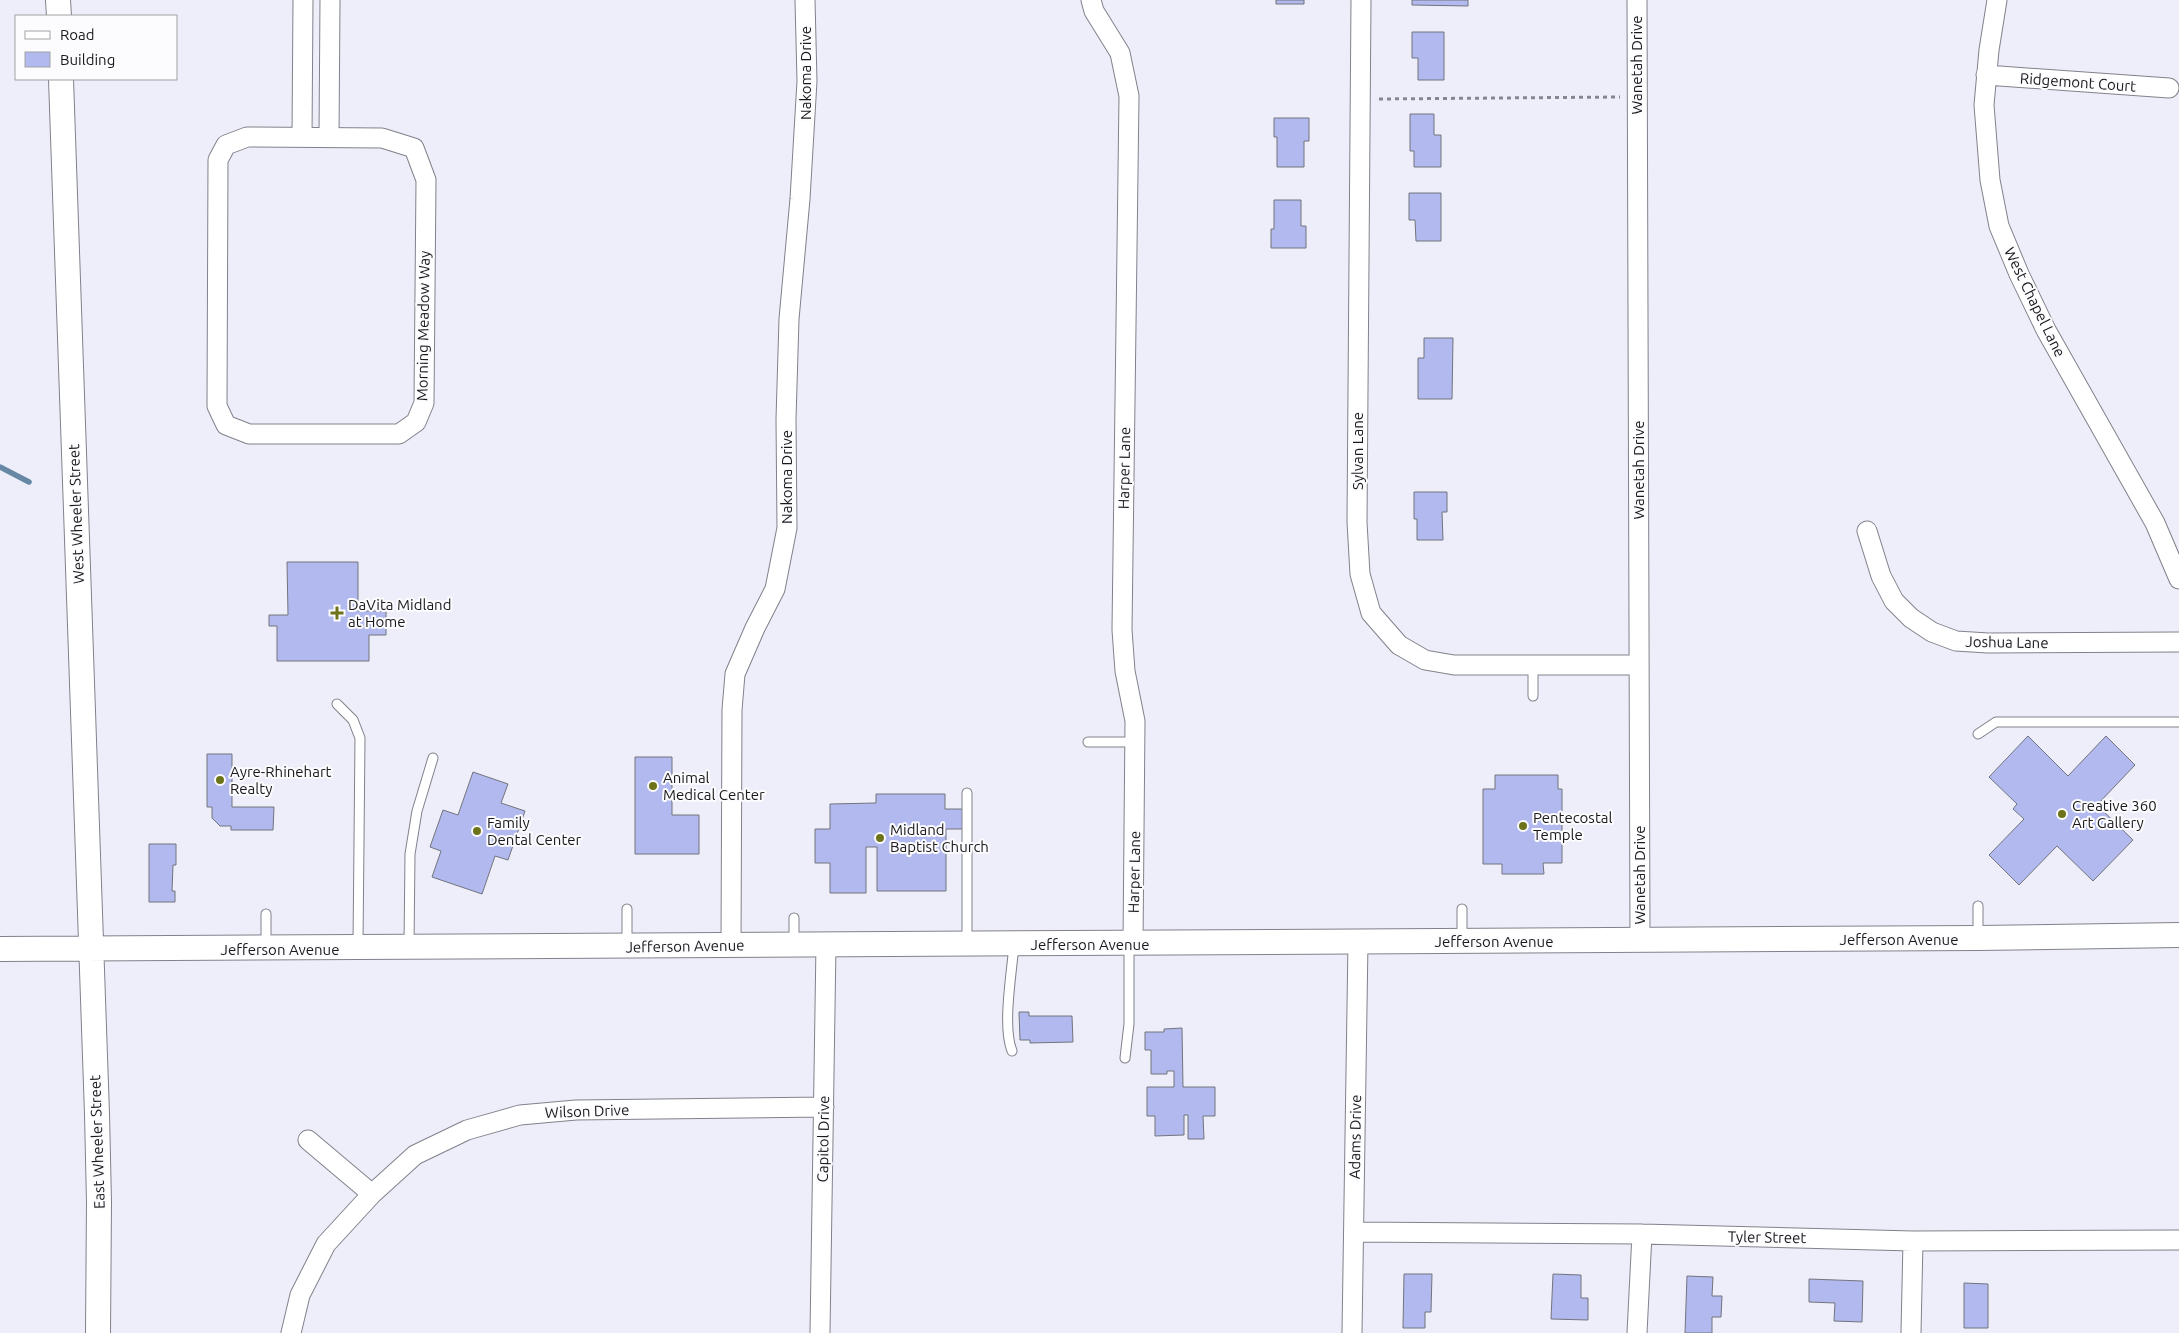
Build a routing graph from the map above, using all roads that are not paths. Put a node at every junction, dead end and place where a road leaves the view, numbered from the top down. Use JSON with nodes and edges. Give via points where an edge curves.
{"nodes":[{"id":1,"x":58,"y":0,"type":"edge"},
{"id":2,"x":303,"y":0,"type":"edge"},
{"id":3,"x":330,"y":0,"type":"edge"},
{"id":4,"x":805,"y":0,"type":"edge"},
{"id":5,"x":1091,"y":0,"type":"edge"},
{"id":6,"x":1361,"y":0,"type":"edge"},
{"id":7,"x":1637,"y":0,"type":"edge"},
{"id":8,"x":1996,"y":0,"type":"edge"},
{"id":9,"x":59,"y":15,"type":"edge"},
{"id":10,"x":1986,"y":75,"type":"junction"},
{"id":11,"x":61,"y":80,"type":"edge"},
{"id":12,"x":2169,"y":88,"type":"dead end"},
{"id":13,"x":302,"y":137,"type":"junction"},
{"id":14,"x":330,"y":137,"type":"junction"},
{"id":15,"x":1867,"y":531,"type":"dead end"},
{"id":16,"x":2179,"y":579,"type":"edge"},
{"id":17,"x":2179,"y":642,"type":"edge"},
{"id":18,"x":1533,"y":665,"type":"junction"},
{"id":19,"x":1639,"y":665,"type":"junction"},
{"id":20,"x":1533,"y":696,"type":"dead end"},
{"id":21,"x":337,"y":704,"type":"dead end"},
{"id":22,"x":2179,"y":722,"type":"edge"},
{"id":23,"x":1978,"y":734,"type":"dead end"},
{"id":24,"x":1088,"y":742,"type":"dead end"},
{"id":25,"x":1135,"y":742,"type":"junction"},
{"id":26,"x":433,"y":758,"type":"dead end"},
{"id":27,"x":969,"y":797,"type":"dead end"},
{"id":28,"x":1978,"y":906,"type":"dead end"},
{"id":29,"x":626,"y":909,"type":"dead end"},
{"id":30,"x":1462,"y":909,"type":"dead end"},
{"id":31,"x":266,"y":914,"type":"dead end"},
{"id":32,"x":794,"y":918,"type":"dead end"},
{"id":33,"x":2179,"y":935,"type":"edge"},
{"id":34,"x":1978,"y":938,"type":"junction"},
{"id":35,"x":1640,"y":940,"type":"junction"},
{"id":36,"x":1462,"y":941,"type":"junction"},
{"id":37,"x":1358,"y":942,"type":"junction"},
{"id":38,"x":826,"y":944,"type":"junction"},
{"id":39,"x":967,"y":944,"type":"junction"},
{"id":40,"x":1014,"y":944,"type":"junction"},
{"id":41,"x":1131,"y":944,"type":"junction"},
{"id":42,"x":731,"y":945,"type":"junction"},
{"id":43,"x":794,"y":945,"type":"junction"},
{"id":44,"x":626,"y":946,"type":"junction"},
{"id":45,"x":358,"y":948,"type":"junction"},
{"id":46,"x":409,"y":948,"type":"junction"},
{"id":47,"x":0,"y":949,"type":"edge"},
{"id":48,"x":266,"y":949,"type":"junction"},
{"id":49,"x":90,"y":950,"type":"junction"},
{"id":50,"x":1012,"y":1051,"type":"dead end"},
{"id":51,"x":1125,"y":1058,"type":"dead end"},
{"id":52,"x":824,"y":1107,"type":"junction"},
{"id":53,"x":308,"y":1140,"type":"dead end"},
{"id":54,"x":372,"y":1194,"type":"junction"},
{"id":55,"x":1354,"y":1232,"type":"junction"},
{"id":56,"x":1642,"y":1234,"type":"junction"},
{"id":57,"x":2179,"y":1240,"type":"edge"},
{"id":58,"x":1913,"y":1241,"type":"junction"},
{"id":59,"x":98,"y":1333,"type":"edge"},
{"id":60,"x":291,"y":1333,"type":"edge"},
{"id":61,"x":820,"y":1333,"type":"edge"},
{"id":62,"x":1352,"y":1333,"type":"edge"},
{"id":63,"x":1637,"y":1333,"type":"edge"},
{"id":64,"x":1912,"y":1333,"type":"edge"}],
"edges":[{"from":1,"to":9,"type":"street"},
{"from":2,"to":13,"type":"street"},
{"from":3,"to":14,"type":"street"},
{"from":4,"to":42,"type":"street","name":"Nakoma Drive","via":[[807,81],[789,319],[787,528],[775,589],[735,674]]},
{"from":5,"to":25,"type":"street","name":"Harper Lane","via":[[1094,12],[1120,53],[1129,96],[1122,630]]},
{"from":6,"to":18,"type":"street","name":"Sylvan Lane","via":[[1357,522],[1360,574],[1371,613],[1399,645],[1425,660],[1454,665]]},
{"from":7,"to":19,"type":"street","name":"Wanetah Drive"},
{"from":8,"to":10,"type":"street","name":"West Chapel Lane"},
{"from":10,"to":12,"type":"street","name":"Ridgemont Court"},
{"from":10,"to":16,"type":"street","name":"West Chapel Lane","via":[[1985,140],[1999,226],[2046,330],[2155,522]]},
{"from":11,"to":49,"type":"street","name":"West Wheeler Street"},
{"from":13,"to":14,"type":"street","name":"Morning Meadow Way"},
{"from":13,"to":14,"type":"street","name":"Morning Meadow Way","via":[[247,137],[226,145],[218,160],[217,406],[226,425],[249,434],[399,434],[416,422],[424,403],[426,180],[414,148],[382,138]]},
{"from":15,"to":17,"type":"street","name":"Joshua Lane","via":[[1881,576],[1894,601],[1932,632],[1956,641]]},
{"from":18,"to":19,"type":"street","name":"Sylvan Lane"},
{"from":18,"to":20,"type":"lane"},
{"from":19,"to":35,"type":"street","name":"Wanetah Drive"},
{"from":21,"to":45,"type":"lane","via":[[353,720],[360,738]]},
{"from":22,"to":23,"type":"lane","via":[[1996,722]]},
{"from":24,"to":25,"type":"lane"},
{"from":25,"to":41,"type":"street","name":"Harper Lane"},
{"from":26,"to":46,"type":"lane","via":[[417,810],[410,854]]},
{"from":27,"to":39,"type":"lane"},
{"from":28,"to":34,"type":"lane"},
{"from":29,"to":44,"type":"lane"},
{"from":30,"to":36,"type":"lane"},
{"from":31,"to":48,"type":"lane"},
{"from":32,"to":43,"type":"lane"},
{"from":33,"to":34,"type":"street","name":"Jefferson Avenue"},
{"from":34,"to":35,"type":"street","name":"Jefferson Avenue"},
{"from":35,"to":36,"type":"street","name":"Jefferson Avenue"},
{"from":36,"to":37,"type":"street","name":"Jefferson Avenue"},
{"from":37,"to":41,"type":"street","name":"Jefferson Avenue"},
{"from":37,"to":55,"type":"street","name":"Adams Drive"},
{"from":38,"to":39,"type":"street","name":"Jefferson Avenue"},
{"from":38,"to":43,"type":"street","name":"Jefferson Avenue"},
{"from":38,"to":52,"type":"street","name":"Capitol Drive"},
{"from":39,"to":40,"type":"street","name":"Jefferson Avenue"},
{"from":40,"to":41,"type":"street","name":"Jefferson Avenue"},
{"from":40,"to":50,"type":"lane","via":[[1008,1019],[1008,1042]]},
{"from":41,"to":51,"type":"lane"},
{"from":42,"to":43,"type":"street","name":"Jefferson Avenue"},
{"from":42,"to":44,"type":"street","name":"Jefferson Avenue"},
{"from":44,"to":46,"type":"street","name":"Jefferson Avenue"},
{"from":45,"to":46,"type":"street","name":"Jefferson Avenue"},
{"from":45,"to":48,"type":"street","name":"Jefferson Avenue"},
{"from":47,"to":49,"type":"street","name":"Jefferson Avenue"},
{"from":48,"to":49,"type":"street","name":"Jefferson Avenue"},
{"from":49,"to":59,"type":"street","name":"East Wheeler Street","via":[[99,1202]]},
{"from":52,"to":54,"type":"street","name":"Wilson Drive","via":[[576,1110],[520,1115],[467,1130],[415,1155]]},
{"from":52,"to":61,"type":"street","name":"Capitol Drive"},
{"from":53,"to":54,"type":"street"},
{"from":54,"to":60,"type":"street","name":"Wilson Drive","via":[[326,1244],[300,1295]]},
{"from":55,"to":56,"type":"street","name":"Tyler Street"},
{"from":55,"to":62,"type":"street","name":"Adams Drive"},
{"from":56,"to":58,"type":"street","name":"Tyler Street"},
{"from":56,"to":63,"type":"street"},
{"from":57,"to":58,"type":"street","name":"Tyler Street"},
{"from":58,"to":64,"type":"street"}]}
